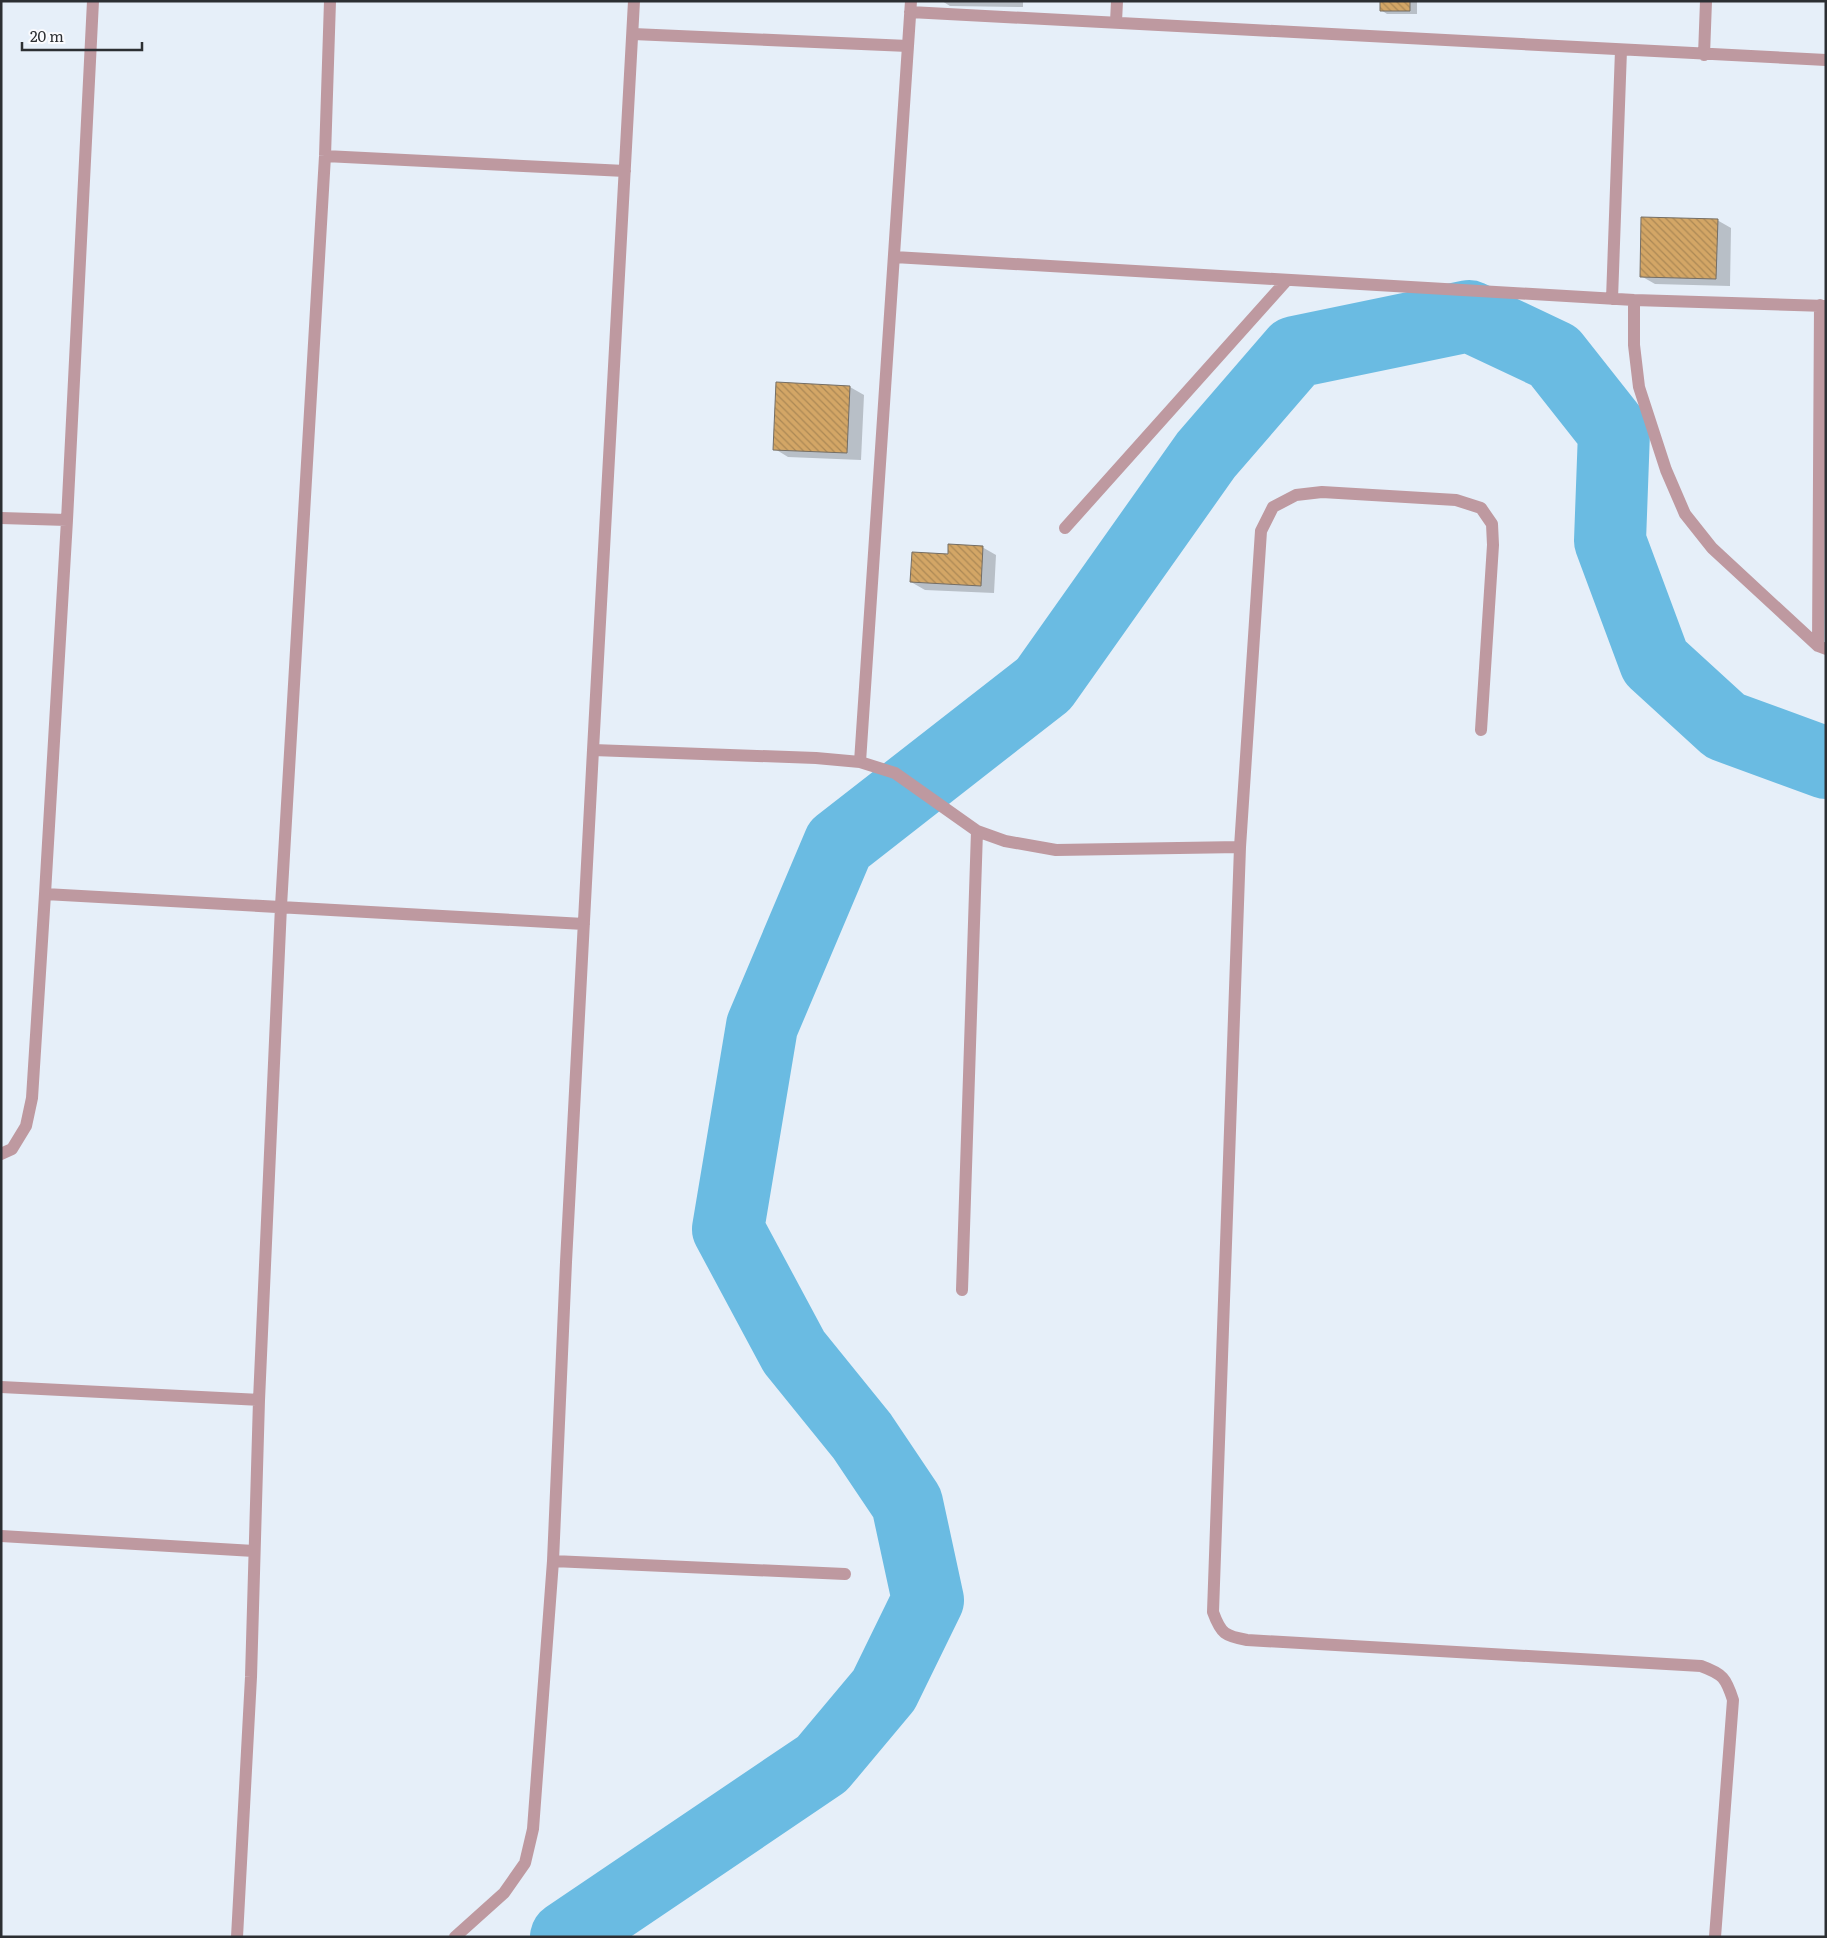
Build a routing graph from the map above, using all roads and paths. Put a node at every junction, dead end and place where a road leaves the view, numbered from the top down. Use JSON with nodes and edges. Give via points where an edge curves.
{"nodes":[{"id":1,"x":93,"y":1,"type":"edge"},
{"id":2,"x":330,"y":1,"type":"edge"},
{"id":3,"x":634,"y":1,"type":"edge"},
{"id":4,"x":1117,"y":1,"type":"edge"},
{"id":5,"x":1706,"y":1,"type":"edge"},
{"id":6,"x":911,"y":7,"type":"edge"},
{"id":7,"x":1116,"y":22,"type":"junction"},
{"id":8,"x":632,"y":34,"type":"junction"},
{"id":9,"x":908,"y":46,"type":"junction"},
{"id":10,"x":1621,"y":50,"type":"junction"},
{"id":11,"x":1704,"y":55,"type":"junction"},
{"id":12,"x":1826,"y":60,"type":"edge"},
{"id":13,"x":325,"y":156,"type":"junction"},
{"id":14,"x":625,"y":171,"type":"junction"},
{"id":15,"x":894,"y":257,"type":"junction"},
{"id":16,"x":1287,"y":280,"type":"junction"},
{"id":17,"x":1612,"y":299,"type":"junction"},
{"id":18,"x":1634,"y":300,"type":"junction"},
{"id":19,"x":1823,"y":305,"type":"edge"},
{"id":20,"x":1,"y":518,"type":"edge"},
{"id":21,"x":67,"y":520,"type":"junction"},
{"id":22,"x":1066,"y":528,"type":"dead end"},
{"id":23,"x":1822,"y":648,"type":"edge"},
{"id":24,"x":1481,"y":730,"type":"dead end"},
{"id":25,"x":593,"y":750,"type":"junction"},
{"id":26,"x":860,"y":762,"type":"junction"},
{"id":27,"x":977,"y":831,"type":"junction"},
{"id":28,"x":1240,"y":847,"type":"junction"},
{"id":29,"x":45,"y":894,"type":"junction"},
{"id":30,"x":281,"y":906,"type":"junction"},
{"id":31,"x":584,"y":924,"type":"junction"},
{"id":32,"x":1,"y":1154,"type":"edge"},
{"id":33,"x":962,"y":1290,"type":"dead end"},
{"id":34,"x":1,"y":1386,"type":"edge"},
{"id":35,"x":259,"y":1400,"type":"junction"},
{"id":36,"x":1,"y":1536,"type":"edge"},
{"id":37,"x":254,"y":1551,"type":"junction"},
{"id":38,"x":553,"y":1561,"type":"junction"},
{"id":39,"x":845,"y":1574,"type":"dead end"},
{"id":40,"x":237,"y":1937,"type":"edge"},
{"id":41,"x":455,"y":1937,"type":"edge"},
{"id":42,"x":1715,"y":1937,"type":"edge"}],
"edges":[{"from":1,"to":21,"type":"street"},
{"from":2,"to":13,"type":"street"},
{"from":3,"to":8,"type":"street"},
{"from":4,"to":7,"type":"street"},
{"from":5,"to":11,"type":"street"},
{"from":6,"to":7,"type":"street"},
{"from":6,"to":9,"type":"street"},
{"from":7,"to":10,"type":"street"},
{"from":8,"to":9,"type":"street"},
{"from":8,"to":14,"type":"street"},
{"from":9,"to":15,"type":"street"},
{"from":10,"to":11,"type":"street"},
{"from":10,"to":17,"type":"street"},
{"from":11,"to":12,"type":"street"},
{"from":13,"to":14,"type":"street"},
{"from":13,"to":30,"type":"street"},
{"from":14,"to":25,"type":"street"},
{"from":15,"to":16,"type":"street"},
{"from":15,"to":26,"type":"street"},
{"from":16,"to":17,"type":"street"},
{"from":16,"to":22,"type":"street"},
{"from":17,"to":18,"type":"street"},
{"from":18,"to":19,"type":"street"},
{"from":18,"to":23,"type":"street","via":[[1634,345],[1639,387],[1666,470],[1685,514],[1712,548]]},
{"from":19,"to":23,"type":"street"},
{"from":20,"to":21,"type":"street"},
{"from":21,"to":29,"type":"street"},
{"from":24,"to":28,"type":"street","via":[[1492,524],[1480,508],[1456,500],[1322,492],[1296,495],[1272,507],[1261,531]]},
{"from":25,"to":26,"type":"street"},
{"from":25,"to":31,"type":"street"},
{"from":26,"to":27,"type":"street","via":[[895,773]]},
{"from":27,"to":28,"type":"street","via":[[1056,850]]},
{"from":27,"to":33,"type":"street"},
{"from":28,"to":42,"type":"street","via":[[1213,1602],[1218,1627],[1228,1637],[1247,1640],[1701,1666],[1717,1671],[1728,1682],[1733,1700]]},
{"from":29,"to":30,"type":"street"},
{"from":29,"to":32,"type":"street","via":[[32,1098],[26,1126],[12,1149]]},
{"from":30,"to":31,"type":"street"},
{"from":30,"to":35,"type":"street"},
{"from":31,"to":38,"type":"street"},
{"from":34,"to":35,"type":"street"},
{"from":35,"to":37,"type":"street"},
{"from":36,"to":37,"type":"street"},
{"from":37,"to":40,"type":"street","via":[[251,1678]]},
{"from":38,"to":39,"type":"street"},
{"from":38,"to":41,"type":"street","via":[[533,1829],[525,1863],[504,1893]]}]}
